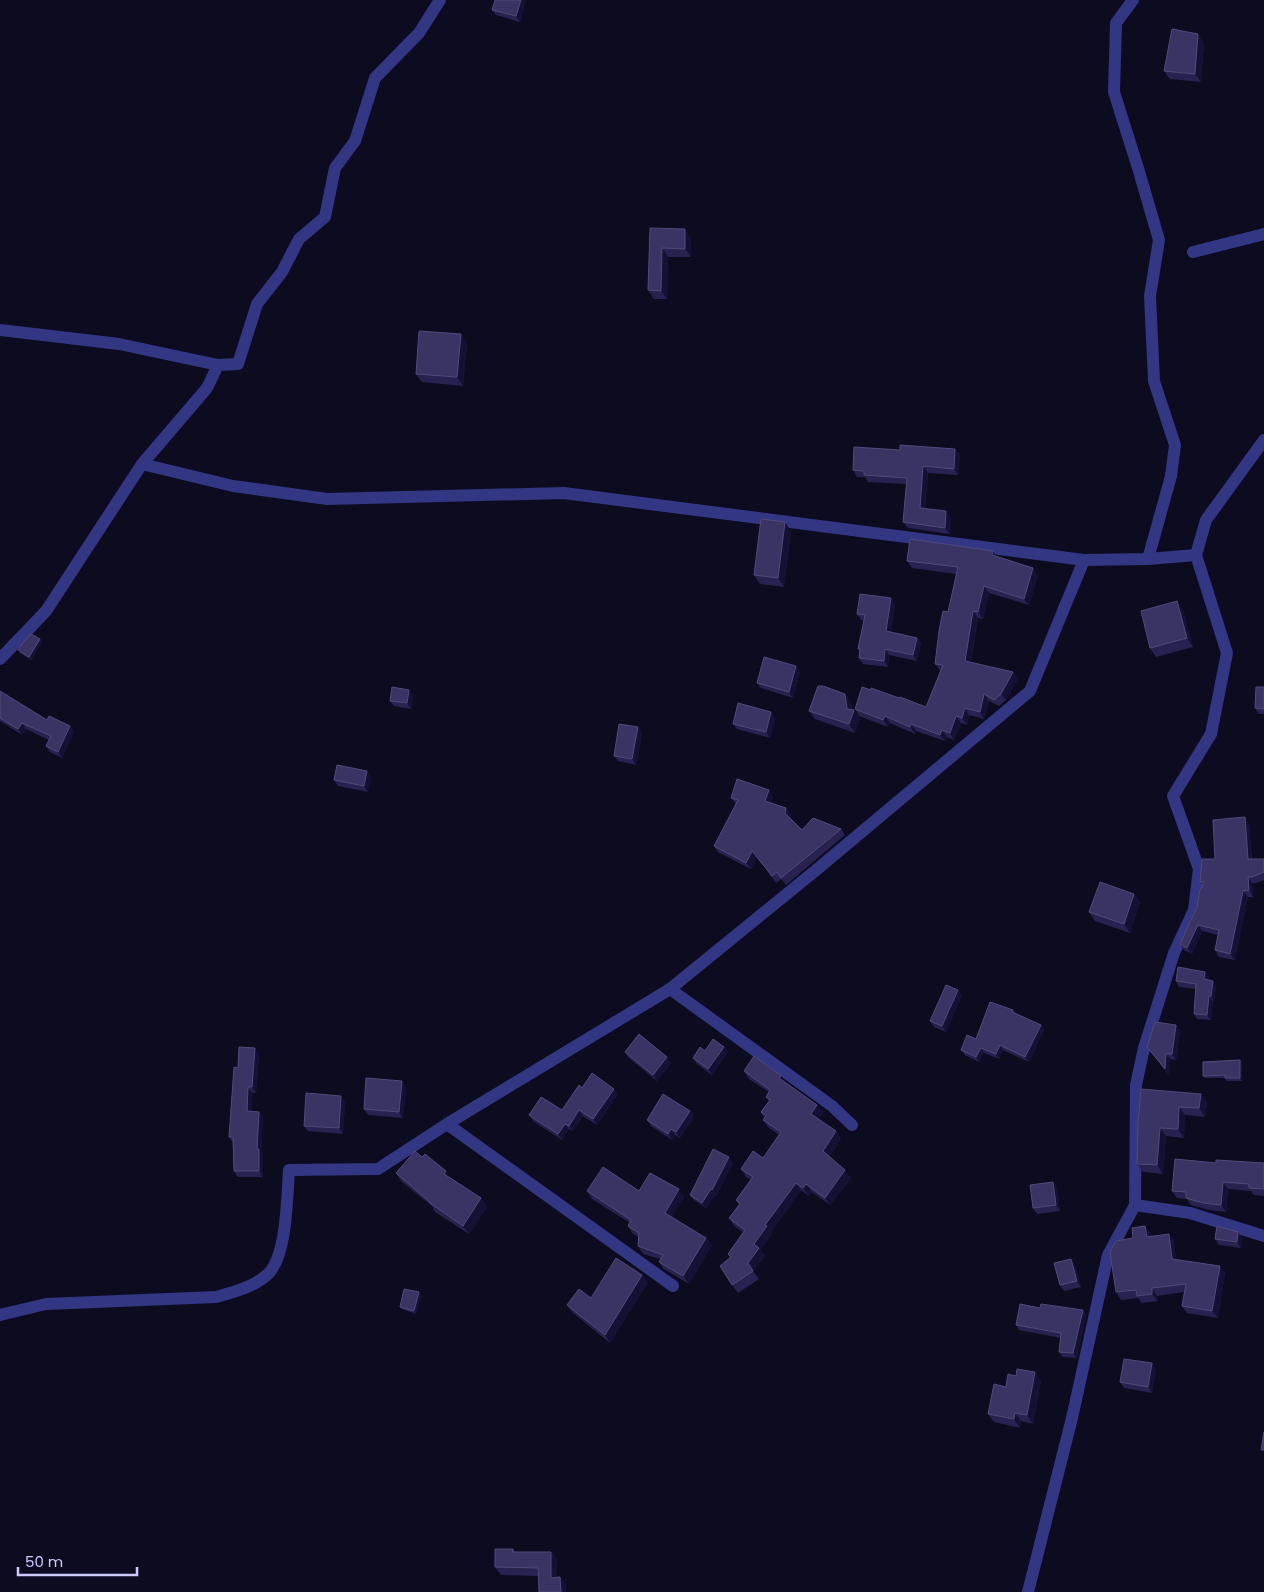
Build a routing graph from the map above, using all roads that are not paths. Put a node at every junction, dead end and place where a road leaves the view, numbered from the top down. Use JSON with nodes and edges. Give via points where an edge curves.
{"nodes":[{"id":1,"x":440,"y":0,"type":"edge"},
{"id":2,"x":1133,"y":0,"type":"edge"},
{"id":3,"x":1264,"y":234,"type":"edge"},
{"id":4,"x":1193,"y":252,"type":"dead end"},
{"id":5,"x":0,"y":330,"type":"edge"},
{"id":6,"x":218,"y":365,"type":"junction"},
{"id":7,"x":1264,"y":440,"type":"edge"},
{"id":8,"x":142,"y":464,"type":"junction"},
{"id":9,"x":1196,"y":555,"type":"junction"},
{"id":10,"x":1148,"y":559,"type":"junction"},
{"id":11,"x":1084,"y":560,"type":"junction"},
{"id":12,"x":0,"y":659,"type":"edge"},
{"id":13,"x":670,"y":989,"type":"junction"},
{"id":14,"x":447,"y":1124,"type":"junction"},
{"id":15,"x":852,"y":1125,"type":"dead end"},
{"id":16,"x":1135,"y":1204,"type":"junction"},
{"id":17,"x":1264,"y":1236,"type":"edge"},
{"id":18,"x":672,"y":1286,"type":"dead end"},
{"id":19,"x":0,"y":1315,"type":"edge"},
{"id":20,"x":1028,"y":1592,"type":"edge"}],
"edges":[{"from":1,"to":6,"type":"street","via":[[419,33],[376,78],[356,141],[335,168],[325,217],[299,239],[282,272],[257,304],[238,364]]},
{"from":2,"to":10,"type":"street","via":[[1116,23],[1114,92],[1159,240],[1150,296],[1154,381],[1175,445],[1171,476]]},
{"from":3,"to":4,"type":"street"},
{"from":5,"to":6,"type":"street","via":[[118,344]]},
{"from":6,"to":8,"type":"street","via":[[207,388]]},
{"from":7,"to":9,"type":"street","via":[[1206,520]]},
{"from":8,"to":11,"type":"street","via":[[233,486],[327,499],[564,493]]},
{"from":8,"to":12,"type":"street","via":[[46,611]]},
{"from":9,"to":10,"type":"street"},
{"from":9,"to":16,"type":"street","via":[[1227,653],[1211,734],[1173,796],[1199,869],[1194,910],[1174,953],[1144,1048],[1136,1085]]},
{"from":10,"to":11,"type":"street"},
{"from":11,"to":13,"type":"street","via":[[1030,691]]},
{"from":13,"to":14,"type":"street"},
{"from":13,"to":15,"type":"street","via":[[832,1106]]},
{"from":14,"to":18,"type":"street"},
{"from":14,"to":19,"type":"street","via":[[378,1169],[289,1170],[280,1253],[269,1274],[243,1290],[216,1297],[46,1304]]},
{"from":16,"to":17,"type":"street","via":[[1190,1213]]},
{"from":16,"to":20,"type":"street","via":[[1108,1255],[1072,1418]]}]}
